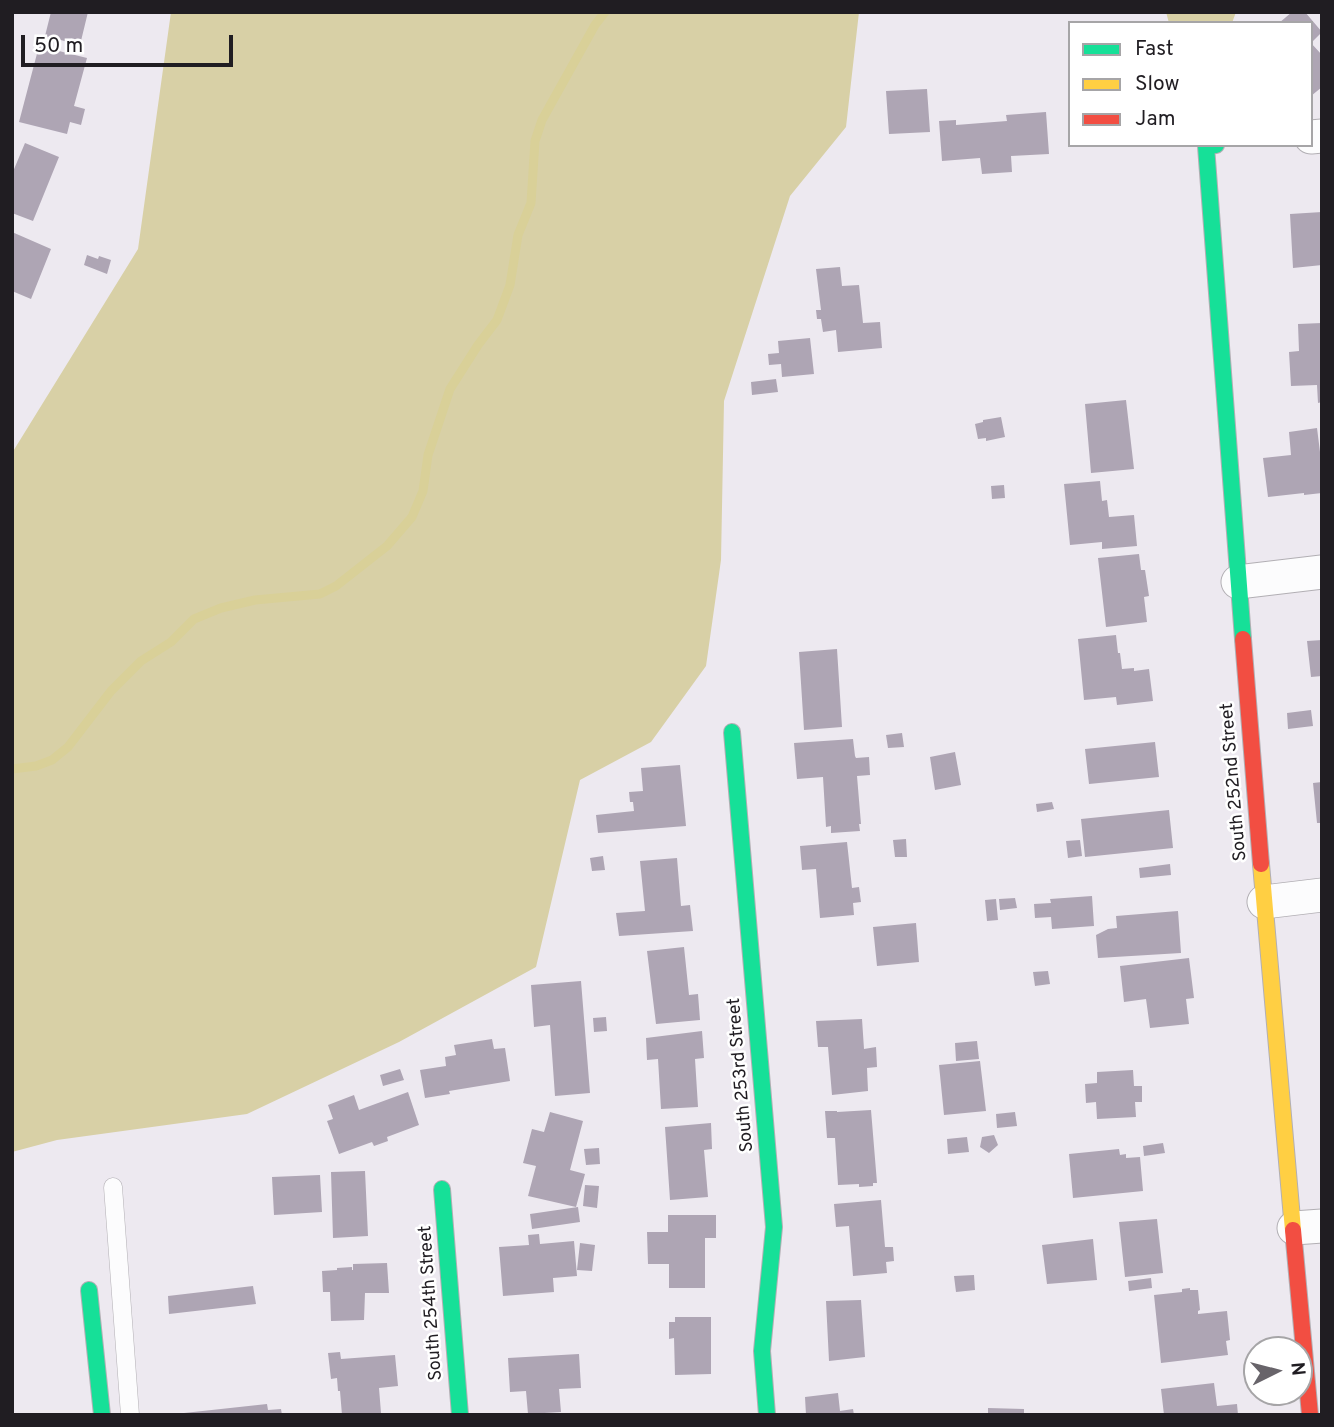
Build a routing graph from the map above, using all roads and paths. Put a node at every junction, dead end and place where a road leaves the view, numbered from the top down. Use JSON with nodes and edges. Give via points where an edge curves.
{"nodes":[{"id":1,"x":1206,"y":147,"type":"edge"},
{"id":2,"x":1322,"y":572,"type":"edge"},
{"id":3,"x":1238,"y":582,"type":"junction"},
{"id":4,"x":732,"y":732,"type":"dead end"},
{"id":5,"x":1322,"y":895,"type":"edge"},
{"id":6,"x":1264,"y":902,"type":"junction"},
{"id":7,"x":113,"y":1187,"type":"dead end"},
{"id":8,"x":442,"y":1189,"type":"dead end"},
{"id":9,"x":1308,"y":1227,"type":"edge"},
{"id":10,"x":89,"y":1290,"type":"dead end"},
{"id":11,"x":102,"y":1415,"type":"edge"},
{"id":12,"x":130,"y":1415,"type":"edge"},
{"id":13,"x":460,"y":1415,"type":"edge"},
{"id":14,"x":767,"y":1415,"type":"edge"},
{"id":15,"x":1310,"y":1415,"type":"edge"}],
"edges":[{"from":1,"to":3,"type":"street","name":"South 252nd Street"},
{"from":2,"to":3,"type":"street"},
{"from":3,"to":6,"type":"street","name":"South 252nd Street"},
{"from":4,"to":14,"type":"street","name":"South 253rd Street","via":[[774,1227],[762,1352]]},
{"from":5,"to":6,"type":"street"},
{"from":6,"to":9,"type":"street","name":"South 252nd Street"},
{"from":7,"to":12,"type":"lane"},
{"from":8,"to":13,"type":"street","name":"South 254th Street"},
{"from":9,"to":15,"type":"street","name":"South 252nd Street"},
{"from":10,"to":11,"type":"street"}]}
